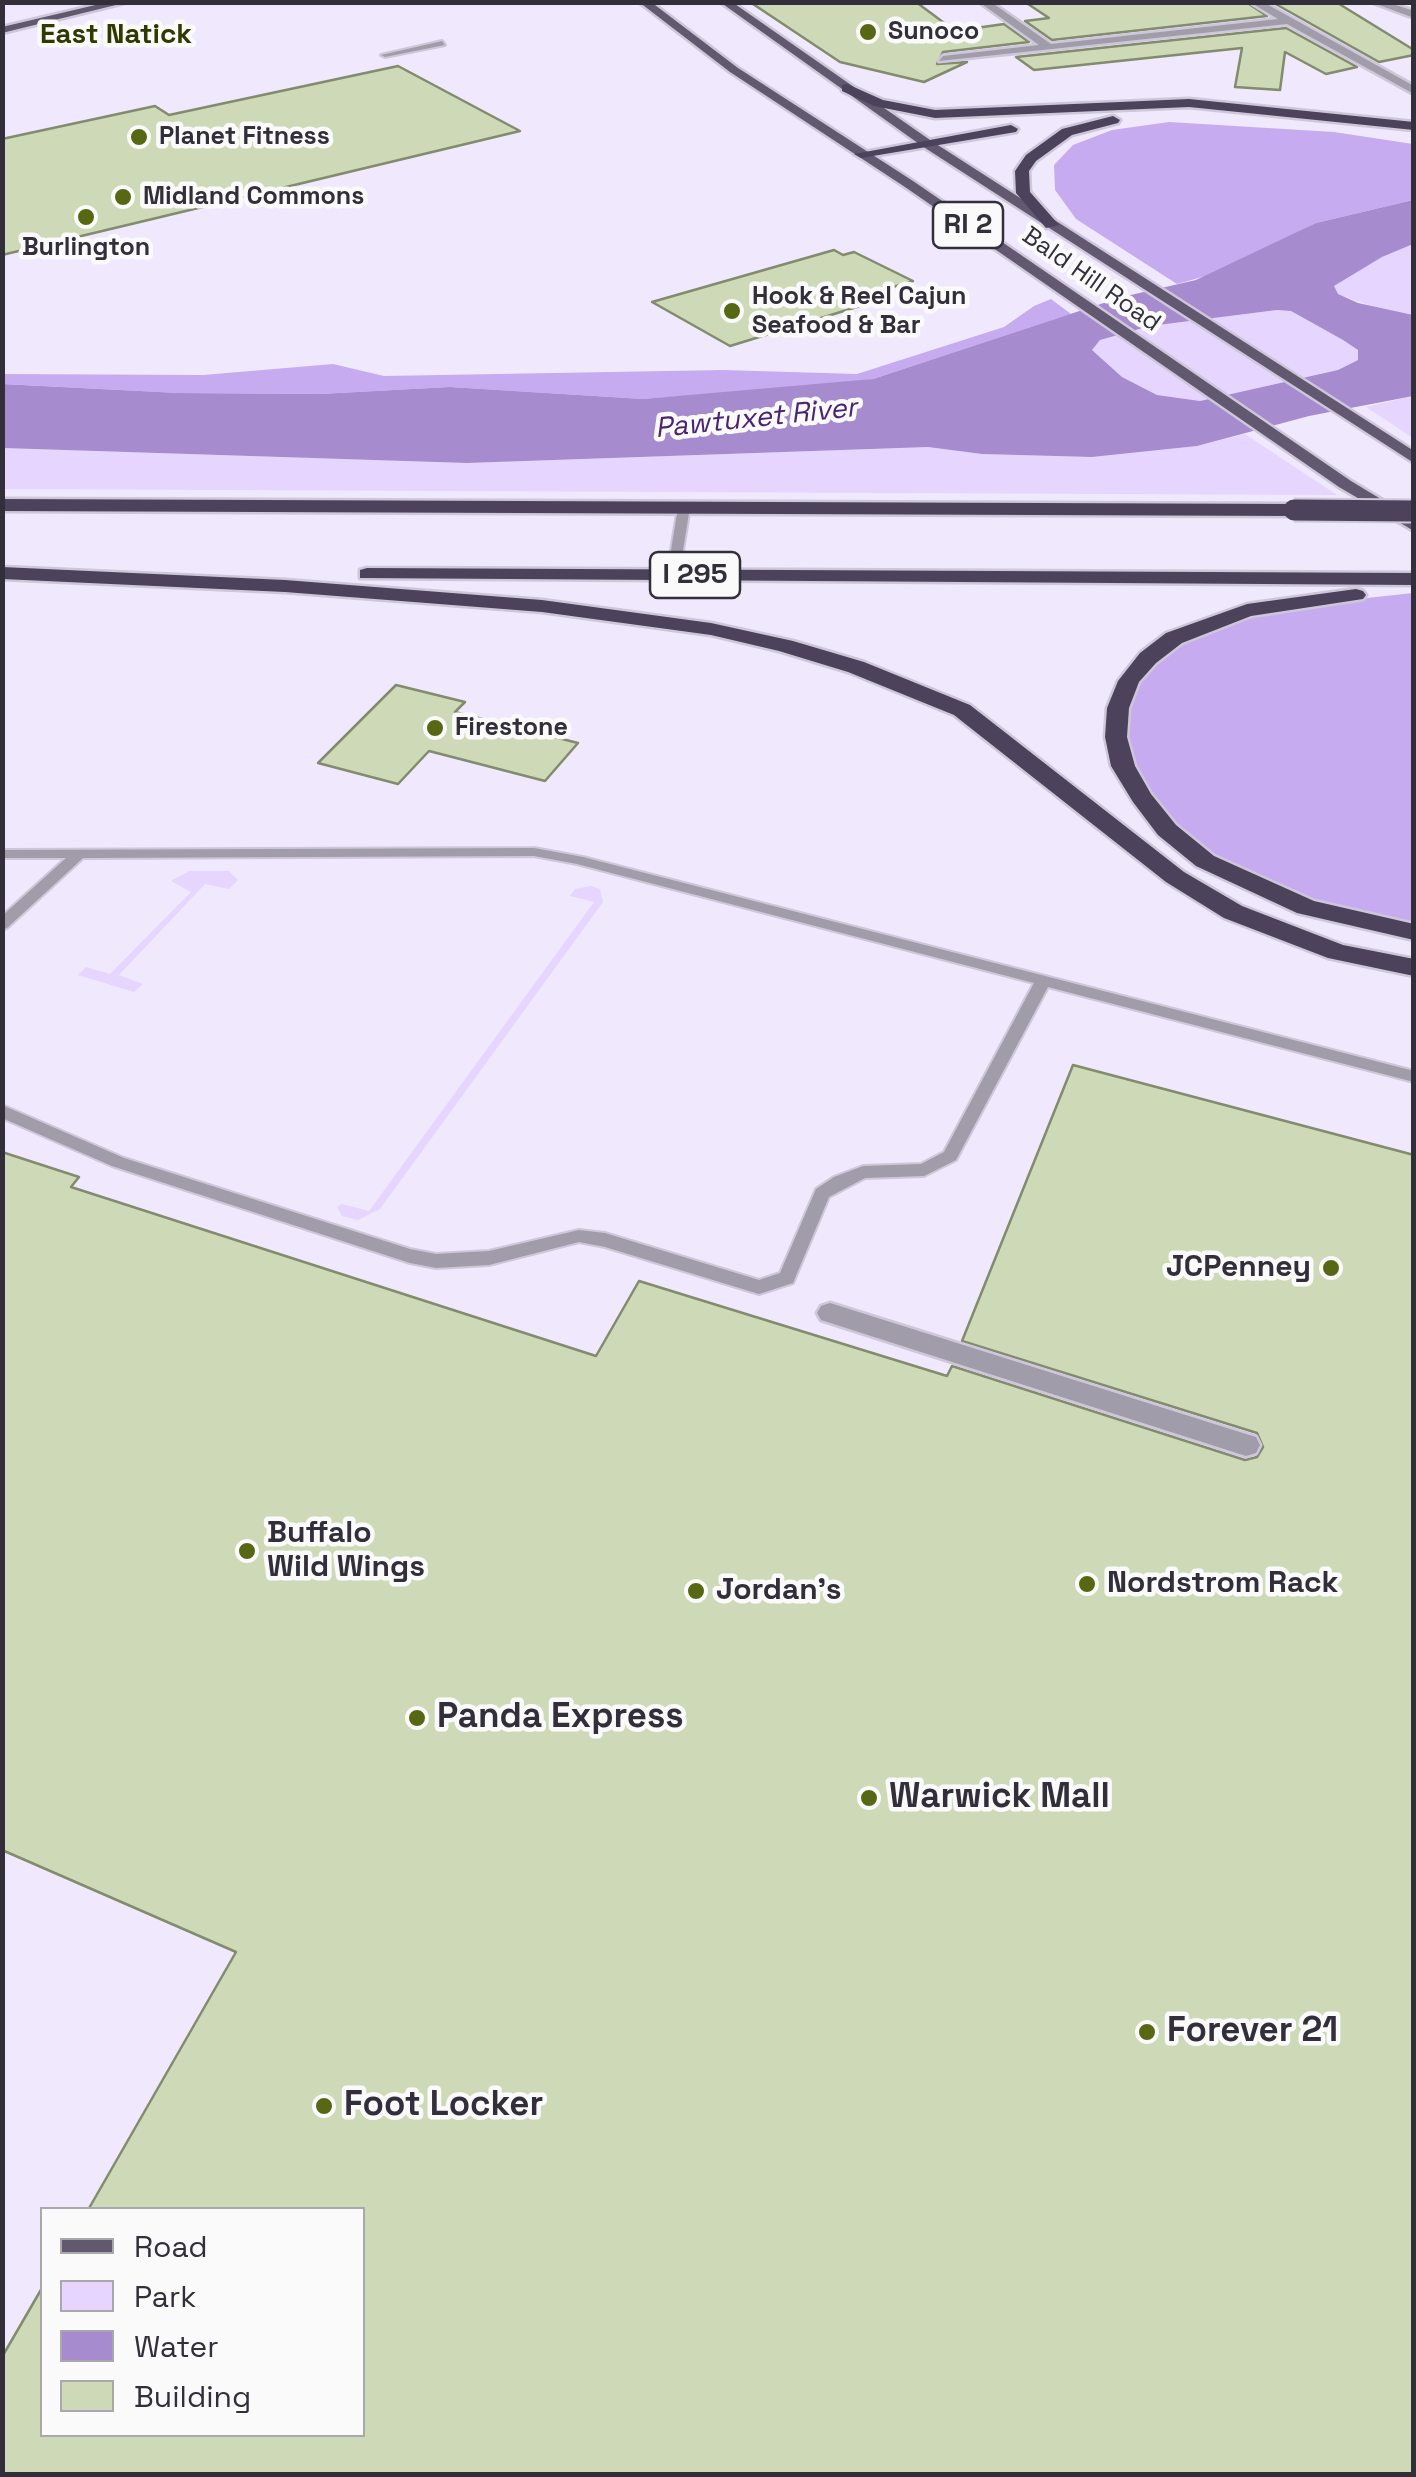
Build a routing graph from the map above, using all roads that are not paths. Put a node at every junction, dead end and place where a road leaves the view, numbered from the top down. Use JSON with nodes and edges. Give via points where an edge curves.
{"nodes":[{"id":1,"x":124,"y":2,"type":"edge"},
{"id":2,"x":644,"y":2,"type":"edge"},
{"id":3,"x":724,"y":2,"type":"edge"},
{"id":4,"x":984,"y":2,"type":"edge"},
{"id":5,"x":1255,"y":2,"type":"edge"},
{"id":6,"x":1376,"y":2,"type":"edge"},
{"id":7,"x":1414,"y":15,"type":"edge"},
{"id":8,"x":1288,"y":21,"type":"junction"},
{"id":9,"x":2,"y":30,"type":"edge"},
{"id":10,"x":442,"y":43,"type":"dead end"},
{"id":11,"x":1047,"y":46,"type":"junction"},
{"id":12,"x":385,"y":55,"type":"dead end"},
{"id":13,"x":943,"y":59,"type":"dead end"},
{"id":14,"x":1414,"y":75,"type":"edge"},
{"id":15,"x":1389,"y":80,"type":"junction"},
{"id":16,"x":847,"y":88,"type":"junction"},
{"id":17,"x":1414,"y":91,"type":"edge"},
{"id":18,"x":1100,"y":106,"type":"junction"},
{"id":19,"x":1168,"y":114,"type":"junction"},
{"id":20,"x":1414,"y":126,"type":"edge"},
{"id":21,"x":1414,"y":135,"type":"edge"},
{"id":22,"x":921,"y":140,"type":"junction"},
{"id":23,"x":855,"y":151,"type":"junction"},
{"id":24,"x":1051,"y":225,"type":"junction"},
{"id":25,"x":1414,"y":458,"type":"edge"},
{"id":26,"x":2,"y":505,"type":"edge"},
{"id":27,"x":684,"y":508,"type":"junction"},
{"id":28,"x":1414,"y":511,"type":"edge"},
{"id":29,"x":1414,"y":526,"type":"edge"},
{"id":30,"x":2,"y":573,"type":"edge"},
{"id":31,"x":673,"y":575,"type":"junction"},
{"id":32,"x":1404,"y":585,"type":"edge"},
{"id":33,"x":2,"y":854,"type":"edge"},
{"id":34,"x":80,"y":854,"type":"junction"},
{"id":35,"x":2,"y":925,"type":"edge"},
{"id":36,"x":1414,"y":932,"type":"edge"},
{"id":37,"x":1414,"y":968,"type":"edge"},
{"id":38,"x":1043,"y":982,"type":"junction"},
{"id":39,"x":1414,"y":1077,"type":"edge"},
{"id":40,"x":2,"y":1112,"type":"edge"},
{"id":41,"x":830,"y":1313,"type":"dead end"},
{"id":42,"x":1246,"y":1445,"type":"dead end"}],
"edges":[{"from":1,"to":9,"type":"main road"},
{"from":2,"to":23,"type":"main road","name":"Bald Hill Road","number":"RI 2"},
{"from":3,"to":16,"type":"main road","name":"Bald Hill Road","number":"RI 2"},
{"from":4,"to":11,"type":"street"},
{"from":5,"to":8,"type":"street"},
{"from":6,"to":7,"type":"street"},
{"from":8,"to":11,"type":"street"},
{"from":8,"to":15,"type":"street"},
{"from":10,"to":12,"type":"lane"},
{"from":11,"to":13,"type":"street"},
{"from":14,"to":15,"type":"street"},
{"from":15,"to":17,"type":"street"},
{"from":16,"to":18,"type":"highway","via":[[879,103],[935,114]]},
{"from":16,"to":22,"type":"main road","name":"Bald Hill Road","number":"RI 2"},
{"from":18,"to":20,"type":"highway","via":[[1236,106]]},
{"from":18,"to":22,"type":"highway"},
{"from":19,"to":21,"type":"highway","via":[[1290,118]]},
{"from":19,"to":22,"type":"highway","via":[[1120,114]]},
{"from":19,"to":24,"type":"highway","via":[[1094,123],[1031,158],[1022,171],[1023,193]]},
{"from":22,"to":23,"type":"highway"},
{"from":22,"to":24,"type":"main road","name":"Bald Hill Road","number":"RI 2"},
{"from":23,"to":29,"type":"main road","name":"Bald Hill Road","number":"RI 2"},
{"from":24,"to":25,"type":"main road","name":"Bald Hill Road","number":"RI 2"},
{"from":26,"to":27,"type":"highway","number":"I 295"},
{"from":27,"to":28,"type":"highway","number":"I 295","bridge":true},
{"from":27,"to":31,"type":"lane"},
{"from":30,"to":31,"type":"highway","number":"I 295"},
{"from":30,"to":37,"type":"highway","via":[[542,606],[785,646],[962,710],[1175,876],[1233,912],[1336,952]]},
{"from":31,"to":32,"type":"highway","number":"I 295"},
{"from":32,"to":36,"type":"highway","via":[[1247,610],[1174,638],[1129,681],[1116,736],[1140,798],[1205,860],[1306,907]]},
{"from":33,"to":34,"type":"lane"},
{"from":34,"to":35,"type":"lane"},
{"from":34,"to":38,"type":"lane","via":[[534,852]]},
{"from":38,"to":39,"type":"lane"},
{"from":38,"to":40,"type":"lane","via":[[950,1156],[924,1170],[862,1172],[822,1193],[787,1278],[758,1287],[579,1236],[490,1258],[410,1256],[118,1162]]},
{"from":41,"to":42,"type":"street"}]}
